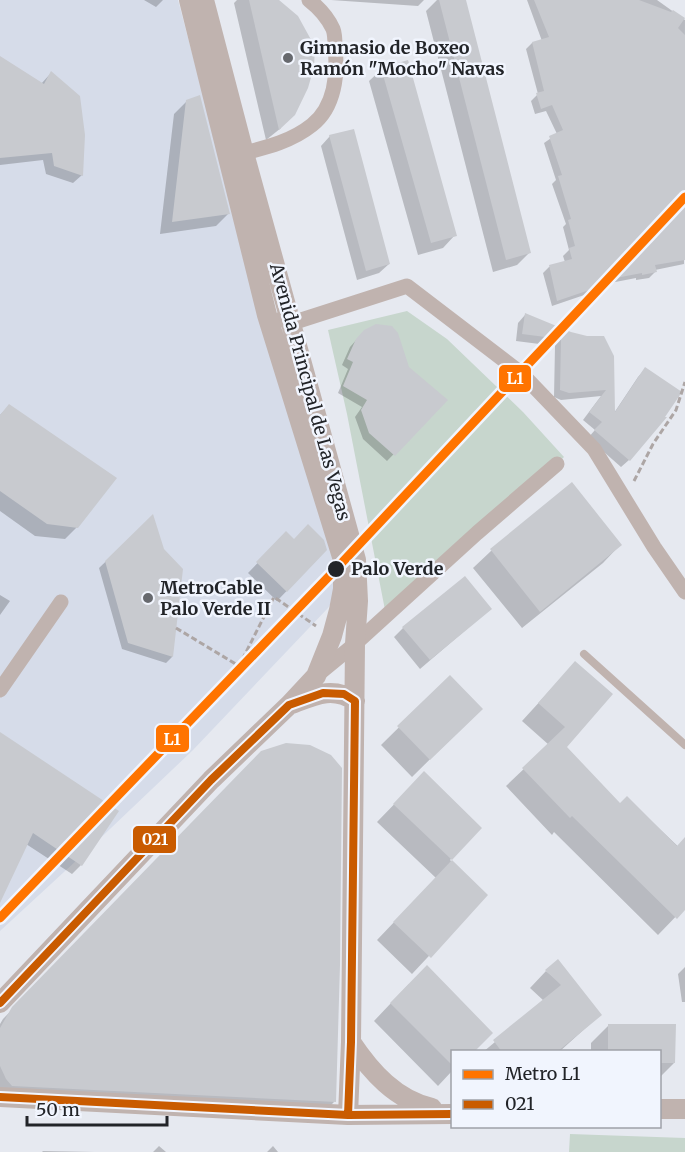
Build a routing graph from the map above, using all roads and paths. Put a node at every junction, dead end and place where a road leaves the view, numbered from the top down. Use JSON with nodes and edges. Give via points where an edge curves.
{"nodes":[{"id":1,"x":189,"y":0,"type":"edge"},
{"id":2,"x":204,"y":0,"type":"edge"},
{"id":3,"x":309,"y":0,"type":"edge"},
{"id":4,"x":244,"y":153,"type":"junction"},
{"id":5,"x":267,"y":315,"type":"junction"},
{"id":6,"x":292,"y":323,"type":"junction"},
{"id":7,"x":685,"y":382,"type":"edge"},
{"id":8,"x":557,"y":464,"type":"dead end"},
{"id":9,"x":637,"y":490,"type":"dead end"},
{"id":10,"x":685,"y":592,"type":"edge"},
{"id":11,"x":61,"y":602,"type":"dead end"},
{"id":12,"x":176,"y":628,"type":"dead end"},
{"id":13,"x":332,"y":636,"type":"junction"},
{"id":14,"x":356,"y":644,"type":"junction"},
{"id":15,"x":584,"y":654,"type":"dead end"},
{"id":16,"x":315,"y":676,"type":"junction"},
{"id":17,"x":0,"y":690,"type":"edge"},
{"id":18,"x":355,"y":701,"type":"junction"},
{"id":19,"x":290,"y":705,"type":"junction"},
{"id":20,"x":685,"y":745,"type":"edge"},
{"id":21,"x":0,"y":1003,"type":"edge"},
{"id":22,"x":351,"y":1042,"type":"junction"},
{"id":23,"x":0,"y":1097,"type":"edge"},
{"id":24,"x":661,"y":1109,"type":"edge"},
{"id":25,"x":685,"y":1109,"type":"edge"},
{"id":26,"x":451,"y":1113,"type":"edge"},
{"id":27,"x":451,"y":1114,"type":"edge"},
{"id":28,"x":348,"y":1115,"type":"junction"}],
"edges":[{"from":1,"to":5,"type":"street","name":"Avenida Principal de Las Vegas"},
{"from":2,"to":4,"type":"street","name":"Avenida Principal de Las Vegas"},
{"from":3,"to":4,"type":"street","via":[[334,30],[337,66],[332,97],[315,123],[296,136]]},
{"from":4,"to":6,"type":"street","name":"Avenida Principal de Las Vegas"},
{"from":5,"to":6,"type":"street"},
{"from":5,"to":13,"type":"street","name":"Avenida Principal de Las Vegas","via":[[343,560],[343,589]]},
{"from":6,"to":10,"type":"street","via":[[407,286],[522,374],[594,449]]},
{"from":6,"to":14,"type":"street","name":"Avenida Principal de Las Vegas","via":[[356,560]]},
{"from":7,"to":9,"type":"path","via":[[676,410],[634,479]]},
{"from":8,"to":14,"type":"street"},
{"from":11,"to":17,"type":"street"},
{"from":12,"to":13,"type":"path","via":[[239,666],[274,597]]},
{"from":13,"to":16,"type":"street","name":"Avenida Principal de Las Vegas"},
{"from":14,"to":16,"type":"street"},
{"from":14,"to":18,"type":"street","name":"Avenida Principal de Las Vegas"},
{"from":15,"to":20,"type":"lane"},
{"from":16,"to":19,"type":"street","name":"Avenida Principal de Las Vegas"},
{"from":18,"to":19,"type":"street","via":[[344,694],[323,693]]},
{"from":18,"to":22,"type":"street","name":"Avenida Principal de Las Vegas"},
{"from":19,"to":21,"type":"street","name":"Avenida Principal de Las Vegas","via":[[210,780]]},
{"from":22,"to":26,"type":"street","via":[[376,1076],[394,1091],[418,1105]]},
{"from":22,"to":28,"type":"street","name":"Avenida Principal de Las Vegas"},
{"from":23,"to":28,"type":"street"},
{"from":24,"to":25,"type":"street"},
{"from":27,"to":28,"type":"street"}]}
